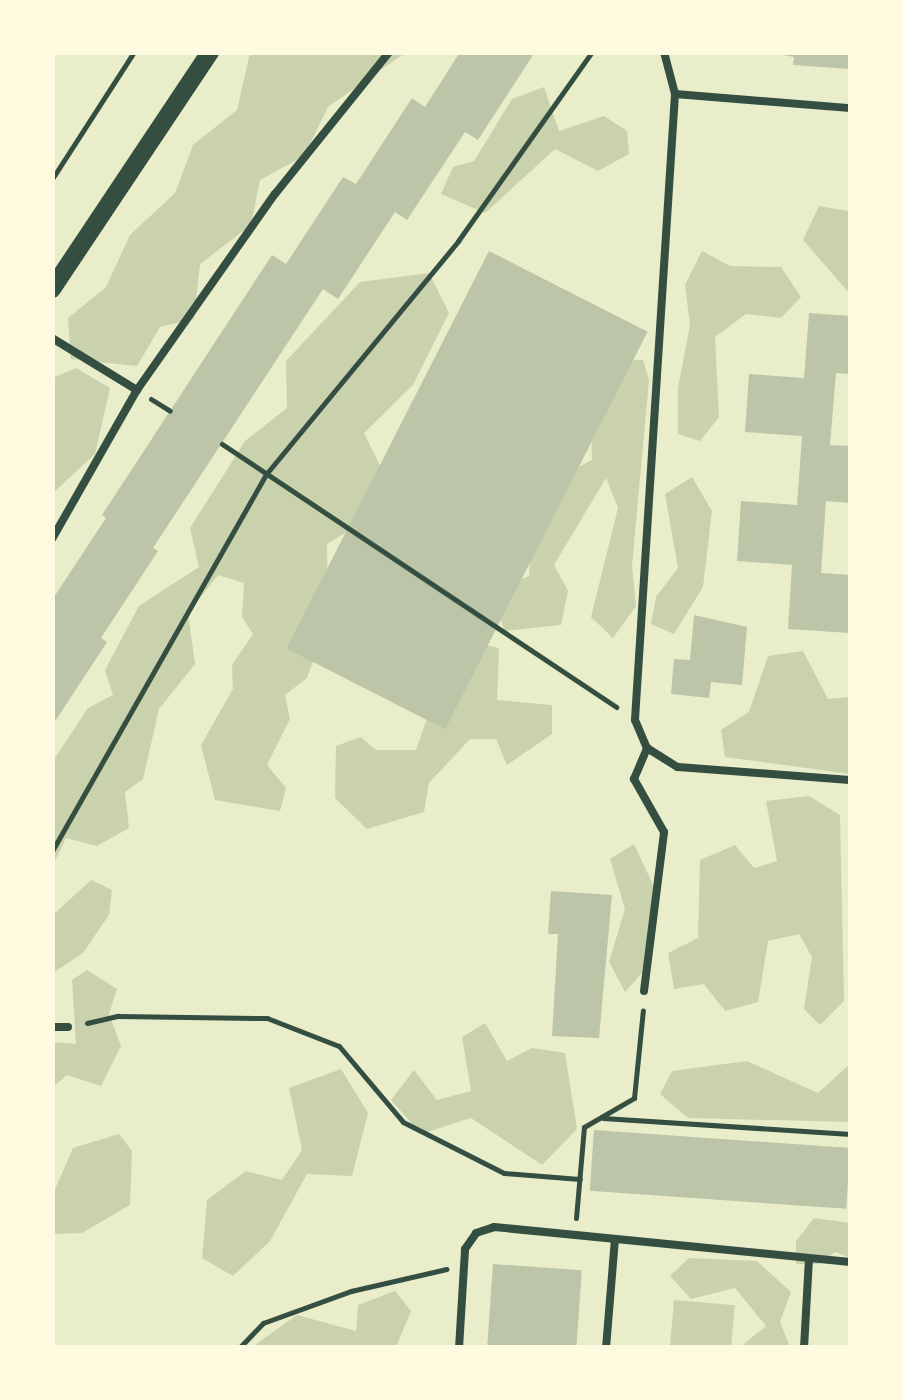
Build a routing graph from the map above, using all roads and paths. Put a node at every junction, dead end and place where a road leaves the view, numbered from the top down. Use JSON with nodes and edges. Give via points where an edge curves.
{"nodes":[{"id":1,"x":134,"y":52,"type":"edge"},
{"id":2,"x":210,"y":52,"type":"edge"},
{"id":3,"x":389,"y":52,"type":"edge"},
{"id":4,"x":592,"y":52,"type":"edge"},
{"id":5,"x":664,"y":52,"type":"edge"},
{"id":6,"x":675,"y":94,"type":"junction"},
{"id":7,"x":850,"y":108,"type":"edge"},
{"id":8,"x":52,"y":179,"type":"edge"},
{"id":9,"x":52,"y":289,"type":"edge"},
{"id":10,"x":52,"y":338,"type":"edge"},
{"id":11,"x":137,"y":390,"type":"junction"},
{"id":12,"x":222,"y":444,"type":"dead end"},
{"id":13,"x":267,"y":472,"type":"junction"},
{"id":14,"x":52,"y":539,"type":"edge"},
{"id":15,"x":635,"y":720,"type":"junction"},
{"id":16,"x":647,"y":748,"type":"junction"},
{"id":17,"x":850,"y":780,"type":"edge"},
{"id":18,"x":52,"y":851,"type":"edge"},
{"id":19,"x":644,"y":991,"type":"joint"},
{"id":20,"x":52,"y":1026,"type":"edge"},
{"id":21,"x":68,"y":1027,"type":"joint"},
{"id":22,"x":600,"y":1118,"type":"junction"},
{"id":23,"x":850,"y":1134,"type":"edge"},
{"id":24,"x":580,"y":1179,"type":"junction"},
{"id":25,"x":575,"y":1231,"type":"junction"},
{"id":26,"x":615,"y":1239,"type":"junction"},
{"id":27,"x":809,"y":1259,"type":"junction"},
{"id":28,"x":850,"y":1262,"type":"edge"},
{"id":29,"x":464,"y":1265,"type":"junction"},
{"id":30,"x":238,"y":1348,"type":"edge"},
{"id":31,"x":459,"y":1348,"type":"edge"},
{"id":32,"x":606,"y":1348,"type":"edge"},
{"id":33,"x":804,"y":1348,"type":"edge"}],
"edges":[{"from":1,"to":8,"type":"path"},
{"from":2,"to":9,"type":"street"},
{"from":3,"to":11,"type":"lane","via":[[275,194]]},
{"from":4,"to":13,"type":"path","via":[[458,241]]},
{"from":5,"to":6,"type":"lane"},
{"from":6,"to":7,"type":"lane"},
{"from":6,"to":15,"type":"lane"},
{"from":10,"to":11,"type":"lane"},
{"from":11,"to":14,"type":"lane"},
{"from":12,"to":13,"type":"path"},
{"from":13,"to":15,"type":"path"},
{"from":13,"to":18,"type":"path"},
{"from":15,"to":16,"type":"lane"},
{"from":16,"to":17,"type":"lane","via":[[678,767]]},
{"from":16,"to":19,"type":"lane","via":[[634,778],[664,832]]},
{"from":19,"to":22,"type":"path","via":[[634,1098]]},
{"from":20,"to":21,"type":"lane"},
{"from":21,"to":24,"type":"path","via":[[118,1016],[267,1018],[340,1046],[403,1122],[504,1173]]},
{"from":22,"to":23,"type":"path"},
{"from":22,"to":24,"type":"path","via":[[584,1126]]},
{"from":24,"to":25,"type":"path"},
{"from":25,"to":26,"type":"lane"},
{"from":25,"to":29,"type":"lane","via":[[494,1227],[476,1233]]},
{"from":26,"to":27,"type":"lane"},
{"from":26,"to":32,"type":"lane"},
{"from":27,"to":28,"type":"lane"},
{"from":27,"to":33,"type":"lane"},
{"from":29,"to":30,"type":"path","via":[[351,1291],[263,1323]]},
{"from":29,"to":31,"type":"lane"}]}
